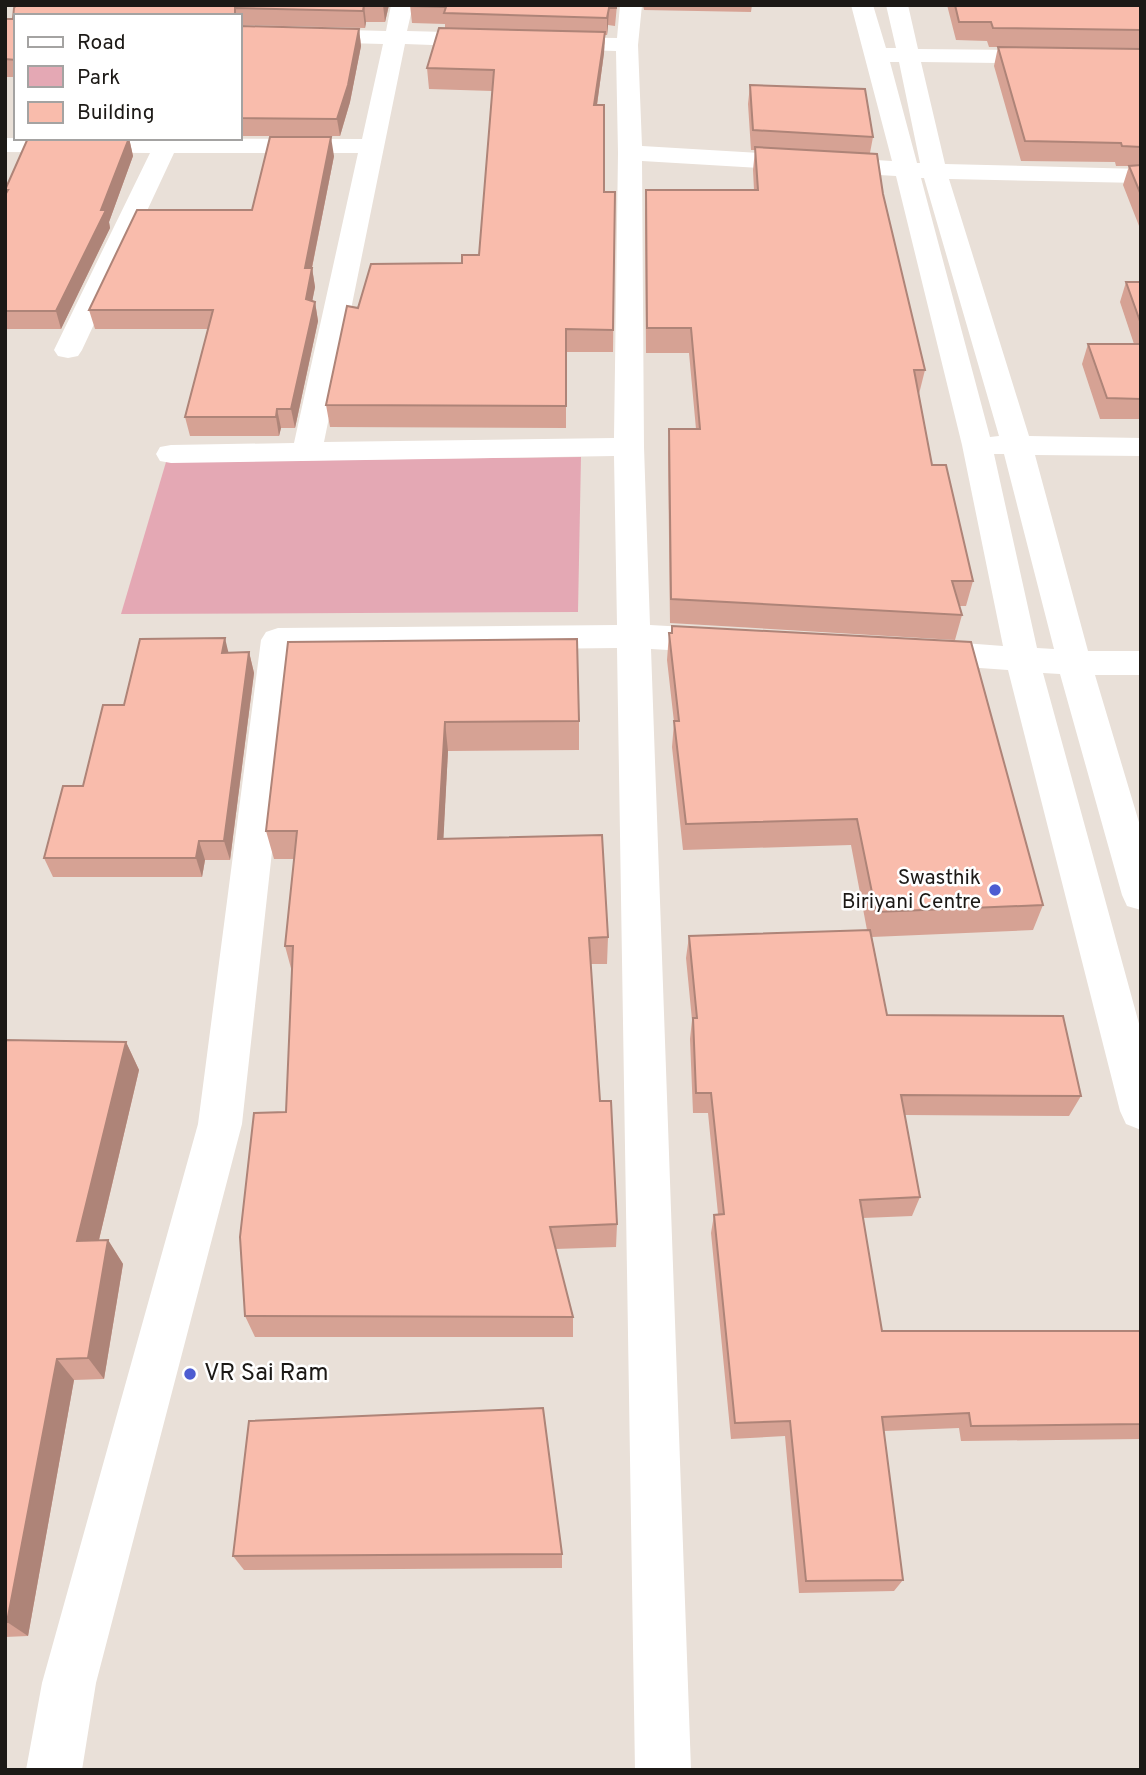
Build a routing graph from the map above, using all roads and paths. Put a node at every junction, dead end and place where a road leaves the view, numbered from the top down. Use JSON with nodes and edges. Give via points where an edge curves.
{"nodes":[{"id":1,"x":401,"y":5,"type":"edge"},
{"id":2,"x":631,"y":5,"type":"edge"},
{"id":3,"x":862,"y":5,"type":"edge"},
{"id":4,"x":897,"y":5,"type":"edge"},
{"id":5,"x":242,"y":33,"type":"edge"},
{"id":6,"x":393,"y":38,"type":"junction"},
{"id":7,"x":503,"y":41,"type":"edge"},
{"id":8,"x":531,"y":42,"type":"edge"},
{"id":9,"x":627,"y":45,"type":"junction"},
{"id":10,"x":877,"y":55,"type":"junction"},
{"id":11,"x":908,"y":55,"type":"junction"},
{"id":12,"x":1141,"y":58,"type":"edge"},
{"id":13,"x":66,"y":142,"type":"edge"},
{"id":14,"x":5,"y":145,"type":"edge"},
{"id":15,"x":166,"y":145,"type":"junction"},
{"id":16,"x":372,"y":146,"type":"junction"},
{"id":17,"x":630,"y":153,"type":"junction"},
{"id":18,"x":919,"y":169,"type":"junction"},
{"id":19,"x":1141,"y":176,"type":"edge"},
{"id":20,"x":68,"y":350,"type":"dead end"},
{"id":21,"x":976,"y":445,"type":"junction"},
{"id":22,"x":1017,"y":446,"type":"junction"},
{"id":23,"x":629,"y":447,"type":"junction"},
{"id":24,"x":1141,"y":447,"type":"edge"},
{"id":25,"x":307,"y":451,"type":"junction"},
{"id":26,"x":171,"y":454,"type":"dead end"},
{"id":27,"x":635,"y":636,"type":"junction"},
{"id":28,"x":760,"y":643,"type":"edge"},
{"id":29,"x":884,"y":650,"type":"edge"},
{"id":30,"x":1022,"y":657,"type":"junction"},
{"id":31,"x":1074,"y":663,"type":"junction"},
{"id":32,"x":1141,"y":663,"type":"edge"},
{"id":33,"x":1141,"y":895,"type":"edge"},
{"id":34,"x":1141,"y":1111,"type":"edge"},
{"id":35,"x":54,"y":1770,"type":"edge"},
{"id":36,"x":663,"y":1770,"type":"edge"}],
"edges":[{"from":1,"to":6,"type":"street"},
{"from":2,"to":9,"type":"street"},
{"from":3,"to":10,"type":"street"},
{"from":4,"to":11,"type":"street"},
{"from":5,"to":6,"type":"street"},
{"from":6,"to":7,"type":"street"},
{"from":6,"to":16,"type":"street"},
{"from":8,"to":9,"type":"street"},
{"from":9,"to":17,"type":"street"},
{"from":10,"to":11,"type":"street"},
{"from":10,"to":18,"type":"street"},
{"from":11,"to":12,"type":"street"},
{"from":11,"to":18,"type":"street"},
{"from":13,"to":14,"type":"street"},
{"from":13,"to":15,"type":"street"},
{"from":15,"to":16,"type":"street"},
{"from":15,"to":20,"type":"street"},
{"from":16,"to":25,"type":"street"},
{"from":17,"to":18,"type":"street"},
{"from":17,"to":23,"type":"street"},
{"from":18,"to":19,"type":"street"},
{"from":18,"to":21,"type":"street"},
{"from":18,"to":22,"type":"street"},
{"from":21,"to":22,"type":"street"},
{"from":21,"to":30,"type":"street"},
{"from":22,"to":24,"type":"street"},
{"from":22,"to":31,"type":"street"},
{"from":23,"to":25,"type":"street"},
{"from":23,"to":27,"type":"street"},
{"from":25,"to":26,"type":"street"},
{"from":27,"to":28,"type":"street"},
{"from":27,"to":35,"type":"street","via":[[278,640],[220,1124],[69,1684]]},
{"from":27,"to":36,"type":"street"},
{"from":29,"to":30,"type":"street"},
{"from":30,"to":31,"type":"street"},
{"from":30,"to":34,"type":"street"},
{"from":31,"to":32,"type":"street"},
{"from":31,"to":33,"type":"street"}]}
